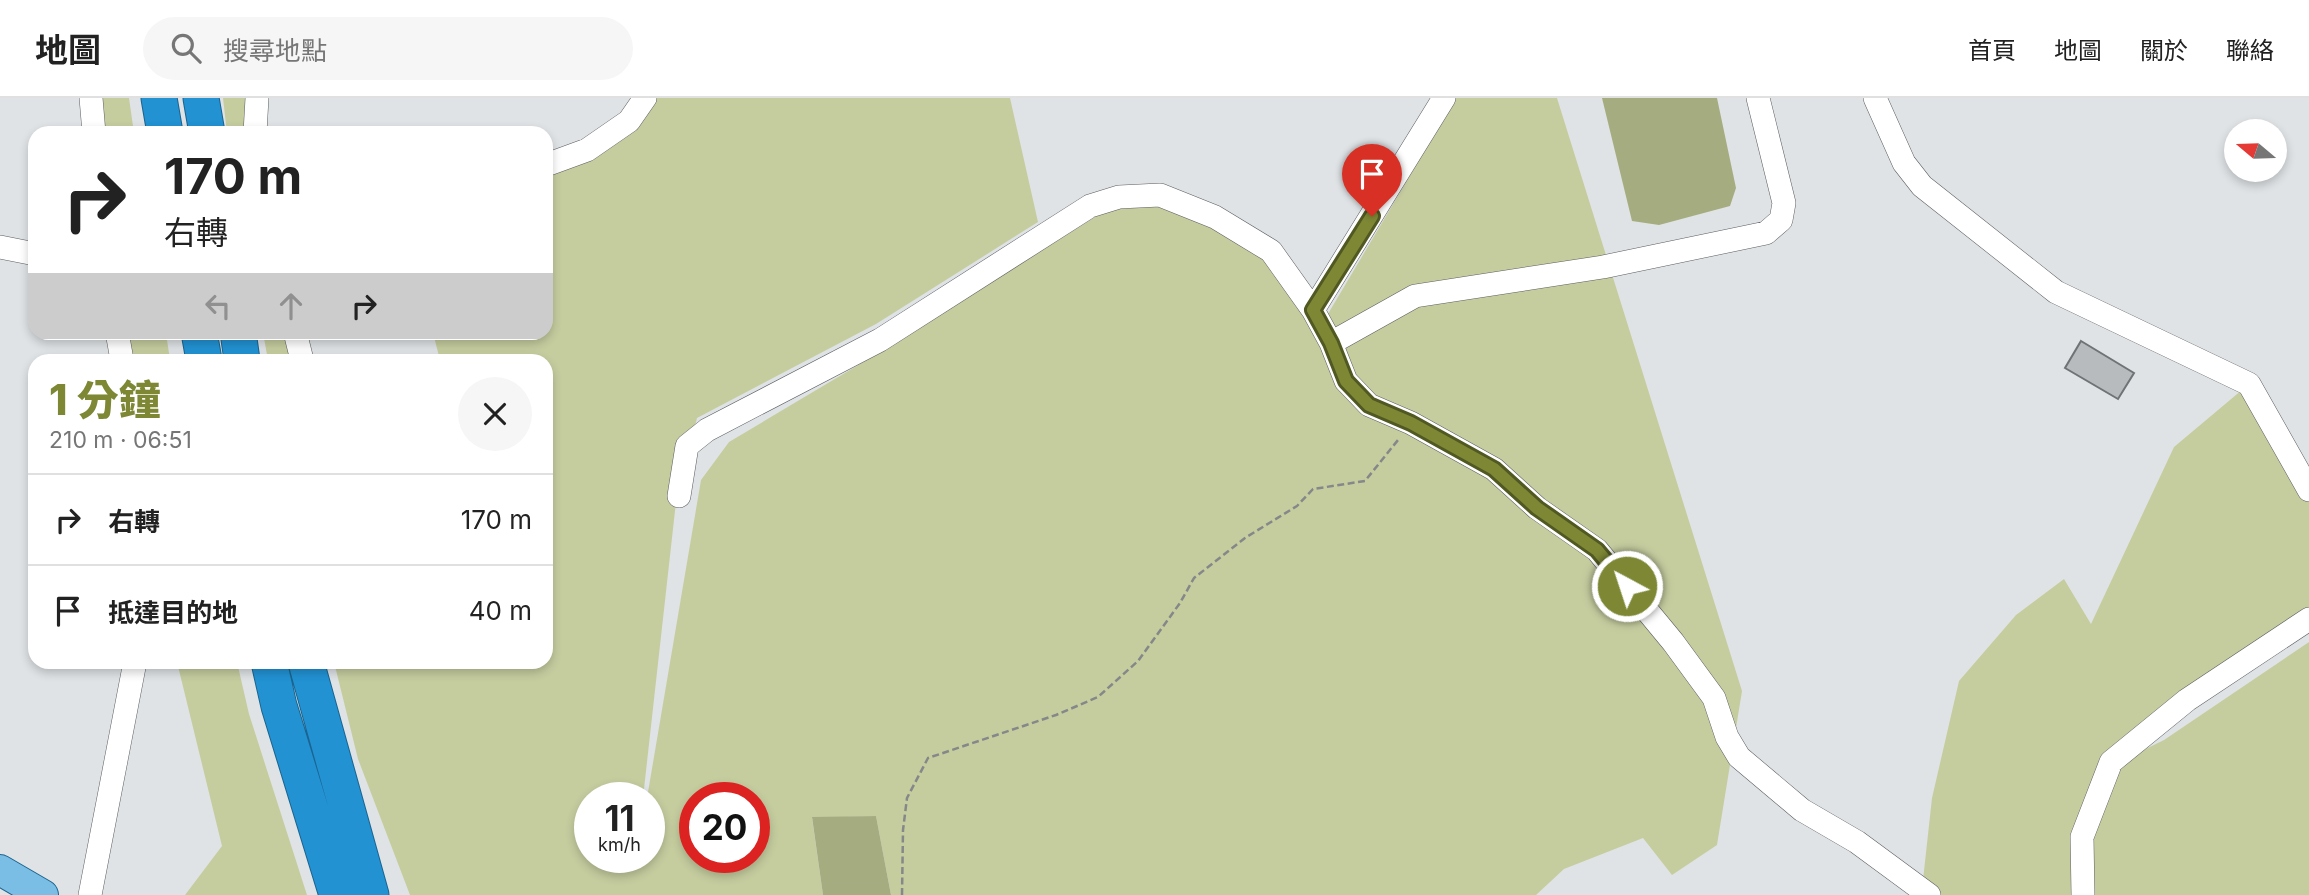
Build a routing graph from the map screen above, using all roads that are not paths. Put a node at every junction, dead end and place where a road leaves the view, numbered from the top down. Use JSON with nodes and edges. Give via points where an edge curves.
{"nodes":[{"id":1,"x":91,"y":98,"type":"edge"},
{"id":2,"x":159,"y":98,"type":"edge"},
{"id":3,"x":201,"y":98,"type":"edge"},
{"id":4,"x":257,"y":98,"type":"edge"},
{"id":5,"x":645,"y":98,"type":"edge"},
{"id":6,"x":1444,"y":98,"type":"edge"},
{"id":7,"x":1758,"y":98,"type":"edge"},
{"id":8,"x":1875,"y":98,"type":"edge"},
{"id":9,"x":93,"y":126,"type":"edge"},
{"id":10,"x":164,"y":126,"type":"edge"},
{"id":11,"x":206,"y":126,"type":"edge"},
{"id":12,"x":255,"y":126,"type":"edge"},
{"id":13,"x":553,"y":162,"type":"edge"},
{"id":14,"x":0,"y":247,"type":"edge"},
{"id":15,"x":28,"y":253,"type":"edge"},
{"id":16,"x":1313,"y":310,"type":"junction"},
{"id":17,"x":1331,"y":343,"type":"junction"},
{"id":18,"x":2309,"y":490,"type":"edge"},
{"id":19,"x":679,"y":496,"type":"dead end"},
{"id":20,"x":2309,"y":619,"type":"edge"},
{"id":21,"x":134,"y":669,"type":"edge"},
{"id":22,"x":271,"y":669,"type":"edge"},
{"id":23,"x":308,"y":669,"type":"edge"},
{"id":24,"x":0,"y":870,"type":"edge"},
{"id":25,"x":43,"y":895,"type":"edge"},
{"id":26,"x":90,"y":895,"type":"edge"},
{"id":27,"x":337,"y":895,"type":"edge"},
{"id":28,"x":371,"y":895,"type":"edge"},
{"id":29,"x":1929,"y":895,"type":"edge"},
{"id":30,"x":2083,"y":895,"type":"edge"}],
"edges":[{"from":1,"to":9,"type":"street"},
{"from":2,"to":10,"type":"highway"},
{"from":3,"to":11,"type":"highway"},
{"from":4,"to":12,"type":"street"},
{"from":5,"to":13,"type":"street","via":[[629,121],[587,150]]},
{"from":6,"to":16,"type":"street"},
{"from":7,"to":17,"type":"street","via":[[1784,203],[1781,220],[1766,233],[1603,267],[1415,296]]},
{"from":8,"to":18,"type":"street","via":[[1904,163],[1922,186],[2056,292],[2249,384]]},
{"from":14,"to":15,"type":"street"},
{"from":16,"to":17,"type":"street"},
{"from":16,"to":19,"type":"street","via":[[1271,251],[1215,217],[1160,195],[1119,197],[1090,206],[880,340],[707,430],[687,446]]},
{"from":17,"to":29,"type":"street","via":[[1346,381],[1369,405],[1494,469],[1537,508],[1597,550],[1714,698],[1739,758],[1802,810],[1857,842]]},
{"from":20,"to":30,"type":"street","via":[[2186,700],[2110,762],[2082,837]]},
{"from":21,"to":26,"type":"street"},
{"from":22,"to":27,"type":"highway"},
{"from":23,"to":28,"type":"highway"},
{"from":24,"to":25,"type":"main road"}]}
